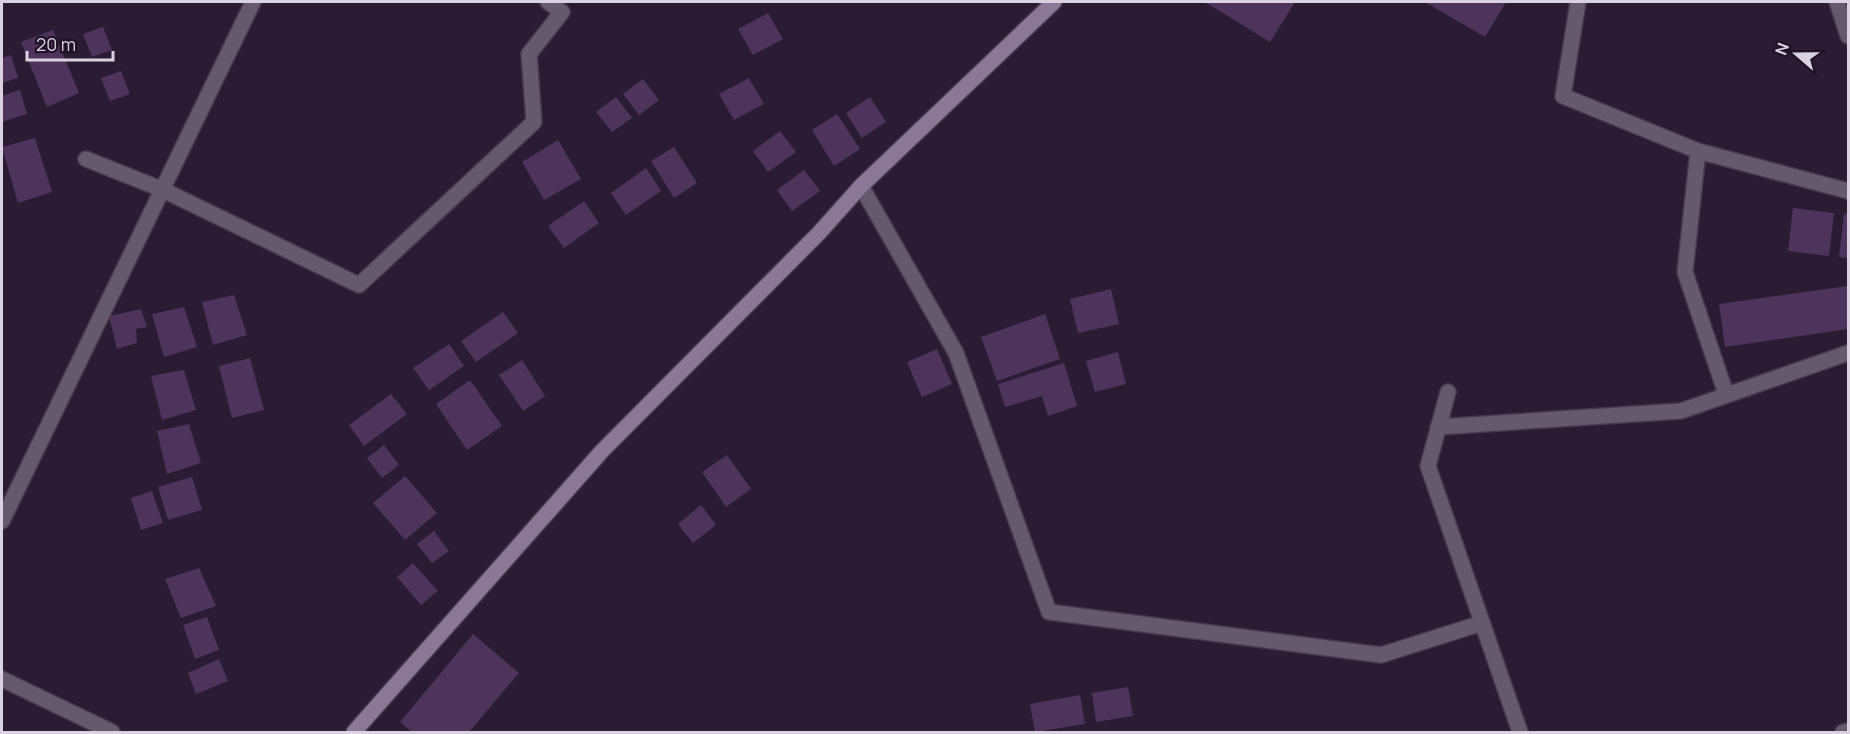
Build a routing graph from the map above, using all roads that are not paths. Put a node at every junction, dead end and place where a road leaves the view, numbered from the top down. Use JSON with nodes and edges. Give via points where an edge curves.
{"nodes":[{"id":1,"x":254,"y":2,"type":"edge"},
{"id":2,"x":548,"y":2,"type":"edge"},
{"id":3,"x":1054,"y":2,"type":"edge"},
{"id":4,"x":1578,"y":2,"type":"edge"},
{"id":5,"x":1837,"y":2,"type":"edge"},
{"id":6,"x":1848,"y":36,"type":"edge"},
{"id":7,"x":1698,"y":151,"type":"junction"},
{"id":8,"x":86,"y":159,"type":"dead end"},
{"id":9,"x":861,"y":186,"type":"junction"},
{"id":10,"x":161,"y":189,"type":"junction"},
{"id":11,"x":1848,"y":191,"type":"edge"},
{"id":12,"x":1848,"y":352,"type":"edge"},
{"id":13,"x":1448,"y":392,"type":"dead end"},
{"id":14,"x":1726,"y":394,"type":"junction"},
{"id":15,"x":1438,"y":427,"type":"junction"},
{"id":16,"x":2,"y":520,"type":"edge"},
{"id":17,"x":1482,"y":623,"type":"junction"},
{"id":18,"x":2,"y":679,"type":"edge"},
{"id":19,"x":1848,"y":731,"type":"edge"},
{"id":20,"x":112,"y":732,"type":"edge"},
{"id":21,"x":354,"y":732,"type":"edge"},
{"id":22,"x":1520,"y":732,"type":"edge"},
{"id":23,"x":1843,"y":732,"type":"edge"}],
"edges":[{"from":1,"to":10,"type":"street"},
{"from":2,"to":10,"type":"street","via":[[562,12],[529,54],[534,122],[359,285]]},
{"from":3,"to":9,"type":"street"},
{"from":4,"to":7,"type":"street","via":[[1563,96]]},
{"from":5,"to":6,"type":"street"},
{"from":7,"to":11,"type":"street"},
{"from":7,"to":14,"type":"street","via":[[1685,272]]},
{"from":8,"to":10,"type":"street"},
{"from":9,"to":17,"type":"street","via":[[956,353],[1048,612],[1381,655]]},
{"from":9,"to":21,"type":"street","via":[[602,451]]},
{"from":10,"to":16,"type":"street"},
{"from":12,"to":14,"type":"street"},
{"from":13,"to":15,"type":"street"},
{"from":14,"to":15,"type":"street","via":[[1681,411]]},
{"from":15,"to":17,"type":"street","via":[[1428,466]]},
{"from":17,"to":22,"type":"street"},
{"from":18,"to":20,"type":"street"},
{"from":19,"to":23,"type":"street"}]}
